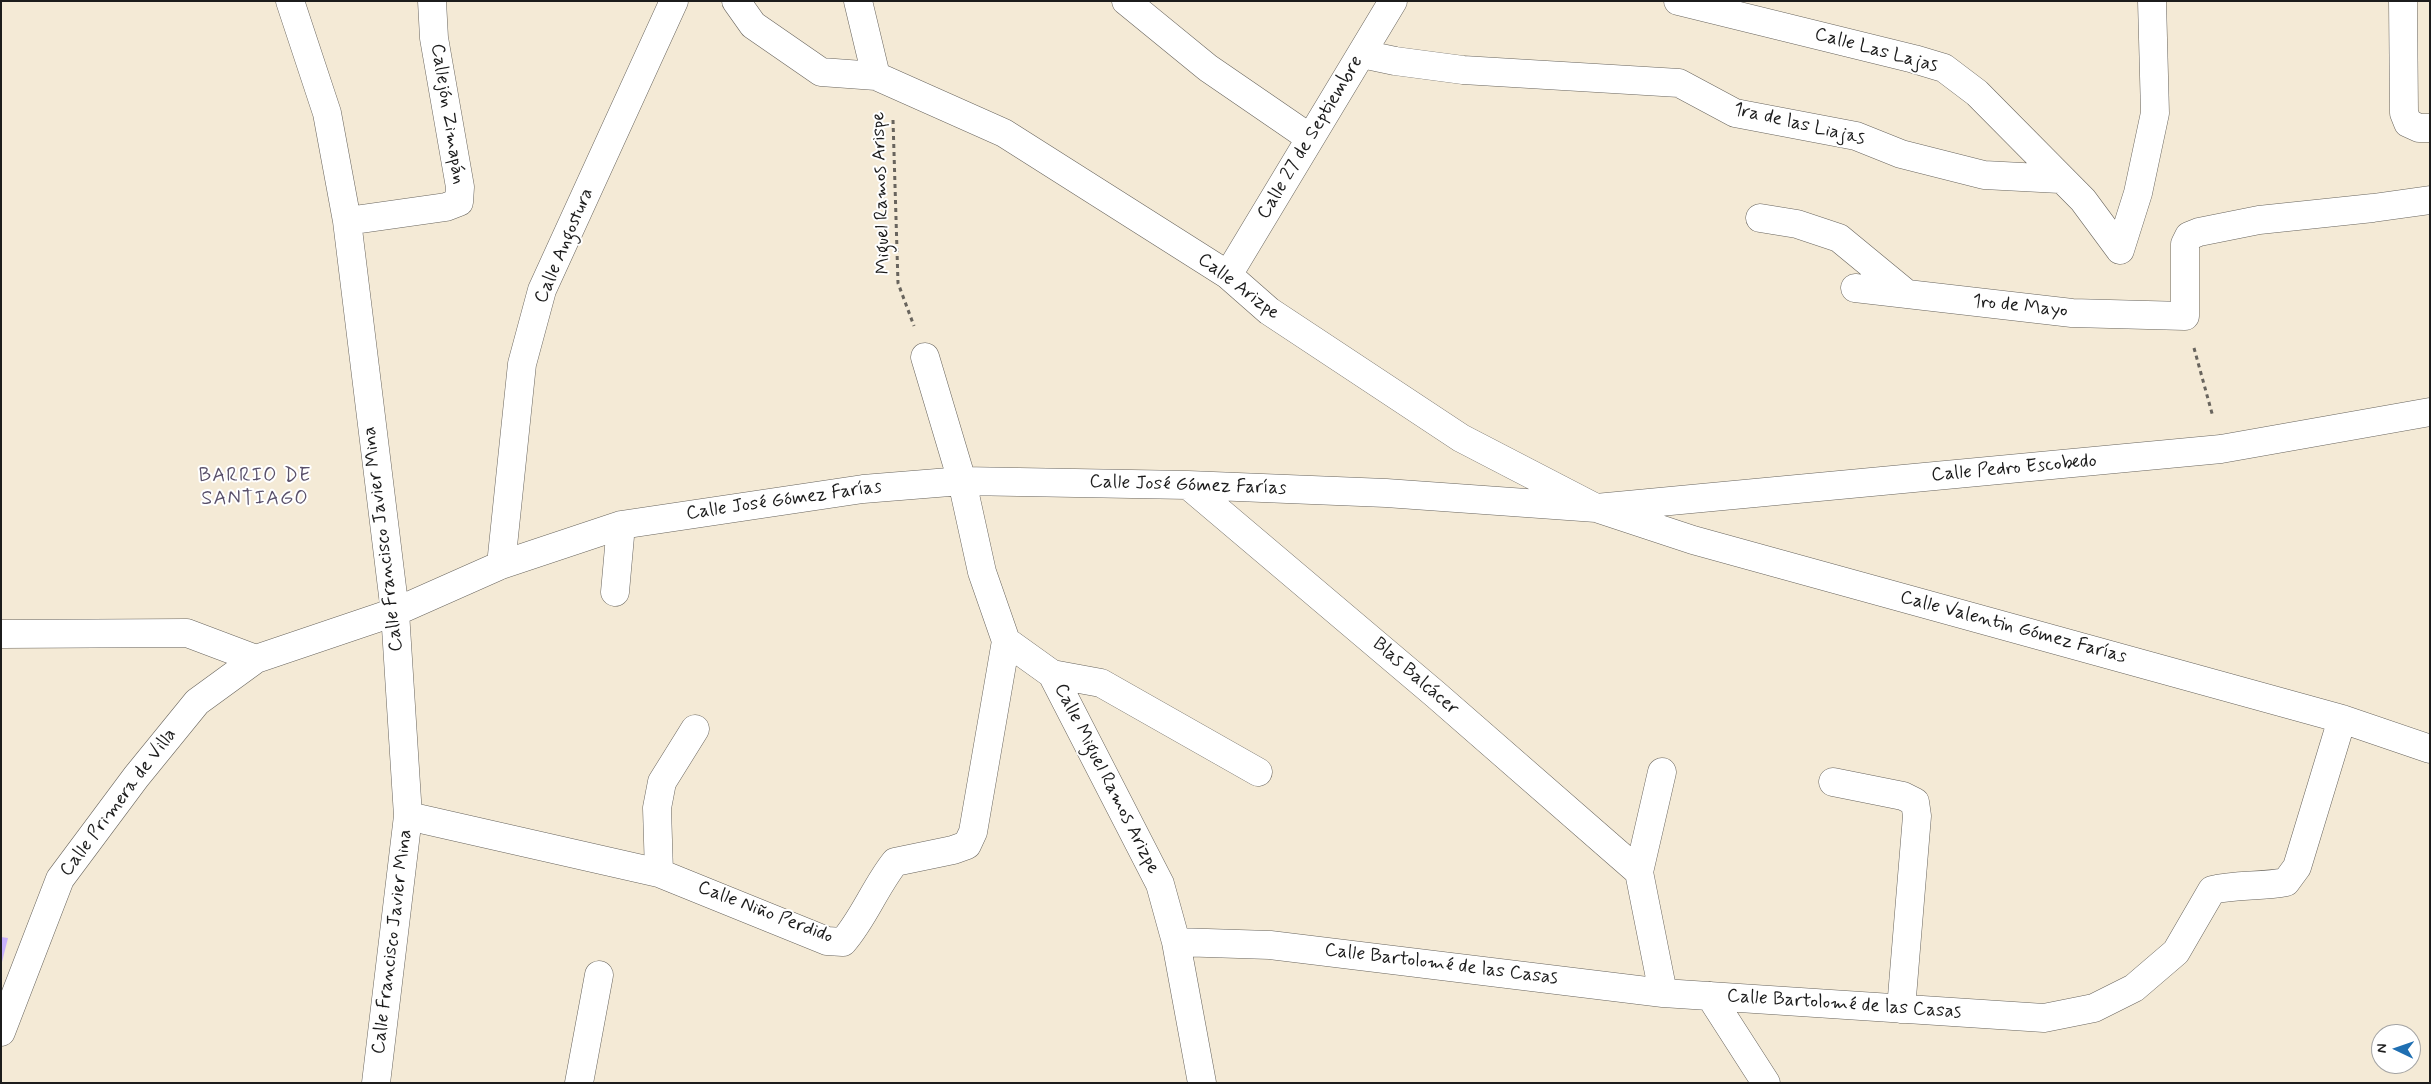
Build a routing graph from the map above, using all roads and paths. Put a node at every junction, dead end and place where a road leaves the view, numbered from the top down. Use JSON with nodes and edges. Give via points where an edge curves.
{"nodes":[{"id":1,"x":290,"y":1,"type":"edge"},
{"id":2,"x":432,"y":1,"type":"edge"},
{"id":3,"x":674,"y":1,"type":"edge"},
{"id":4,"x":736,"y":1,"type":"edge"},
{"id":5,"x":858,"y":1,"type":"edge"},
{"id":6,"x":1126,"y":1,"type":"edge"},
{"id":7,"x":1393,"y":1,"type":"edge"},
{"id":8,"x":1678,"y":1,"type":"edge"},
{"id":9,"x":2152,"y":1,"type":"edge"},
{"id":10,"x":2403,"y":1,"type":"edge"},
{"id":11,"x":1362,"y":54,"type":"junction"},
{"id":12,"x":884,"y":79,"type":"junction"},
{"id":13,"x":2419,"y":125,"type":"edge"},
{"id":14,"x":1310,"y":138,"type":"junction"},
{"id":15,"x":2060,"y":179,"type":"junction"},
{"id":16,"x":2430,"y":200,"type":"edge"},
{"id":17,"x":1760,"y":218,"type":"dead end"},
{"id":18,"x":347,"y":220,"type":"junction"},
{"id":19,"x":1228,"y":275,"type":"junction"},
{"id":20,"x":1855,"y":288,"type":"dead end"},
{"id":21,"x":1907,"y":294,"type":"junction"},
{"id":22,"x":925,"y":357,"type":"joint"},
{"id":23,"x":2430,"y":412,"type":"edge"},
{"id":24,"x":962,"y":481,"type":"junction"},
{"id":25,"x":1188,"y":485,"type":"junction"},
{"id":26,"x":1596,"y":508,"type":"junction"},
{"id":27,"x":620,"y":525,"type":"junction"},
{"id":28,"x":501,"y":565,"type":"junction"},
{"id":29,"x":615,"y":592,"type":"dead end"},
{"id":30,"x":395,"y":612,"type":"junction"},
{"id":31,"x":1,"y":634,"type":"edge"},
{"id":32,"x":1006,"y":642,"type":"junction"},
{"id":33,"x":256,"y":659,"type":"junction"},
{"id":34,"x":1052,"y":674,"type":"junction"},
{"id":35,"x":2342,"y":719,"type":"junction"},
{"id":36,"x":695,"y":729,"type":"dead end"},
{"id":37,"x":2430,"y":749,"type":"edge"},
{"id":38,"x":1258,"y":772,"type":"dead end"},
{"id":39,"x":1662,"y":772,"type":"dead end"},
{"id":40,"x":1833,"y":782,"type":"dead end"},
{"id":41,"x":408,"y":816,"type":"junction"},
{"id":42,"x":1639,"y":872,"type":"junction"},
{"id":43,"x":659,"y":873,"type":"junction"},
{"id":44,"x":1176,"y":942,"type":"junction"},
{"id":45,"x":599,"y":976,"type":"dead end"},
{"id":46,"x":1663,"y":993,"type":"junction"},
{"id":47,"x":1710,"y":996,"type":"junction"},
{"id":48,"x":1901,"y":1009,"type":"junction"},
{"id":49,"x":1,"y":1032,"type":"edge"},
{"id":50,"x":376,"y":1083,"type":"edge"},
{"id":51,"x":579,"y":1083,"type":"edge"},
{"id":52,"x":1202,"y":1083,"type":"edge"},
{"id":53,"x":1766,"y":1083,"type":"edge"}],
"edges":[{"from":1,"to":18,"type":"street","name":"Calle Francisco Javier Mina","via":[[326,114]]},
{"from":2,"to":18,"type":"street","name":"Callejón Zimapán","via":[[434,38],[460,202],[446,207]]},
{"from":3,"to":28,"type":"street","name":"Calle Angostura","via":[[542,290],[522,364]]},
{"from":4,"to":12,"type":"street","via":[[753,25],[821,72]]},
{"from":5,"to":12,"type":"street"},
{"from":6,"to":14,"type":"street","via":[[1208,68]]},
{"from":7,"to":11,"type":"street","name":"Calle 27 de Septiembre"},
{"from":8,"to":15,"type":"street","name":"Calle Las Lajas","via":[[1944,68],[1977,93]]},
{"from":9,"to":15,"type":"street","name":"Calle Las Lajas","via":[[2155,113],[2138,193],[2120,250],[2083,200]]},
{"from":10,"to":13,"type":"street","via":[[2404,113]]},
{"from":11,"to":14,"type":"street","name":"Calle 27 de Septiembre"},
{"from":11,"to":15,"type":"street","name":"1ra de las Liajas","via":[[1463,70],[1679,83],[1736,113],[1856,136],[1901,154],[1984,175]]},
{"from":12,"to":19,"type":"street","name":"Calle Arizpe","via":[[1004,133]]},
{"from":12,"to":22,"type":"path","name":"Miguel Ramos Arispe","via":[[898,283]]},
{"from":14,"to":19,"type":"street","name":"Calle 27 de Septiembre"},
{"from":16,"to":21,"type":"street","name":"1ro de Mayo","via":[[2259,220],[2189,236],[2185,244],[2185,316],[2072,313]]},
{"from":17,"to":21,"type":"street","via":[[1796,224],[1839,238]]},
{"from":18,"to":30,"type":"street","name":"Calle Francisco Javier Mina"},
{"from":19,"to":26,"type":"street","name":"Calle Arizpe","via":[[1269,311],[1460,438]]},
{"from":20,"to":21,"type":"street","name":"1ro de Mayo"},
{"from":22,"to":24,"type":"street"},
{"from":23,"to":26,"type":"street","name":"Calle Pedro Escobedo","via":[[2221,449]]},
{"from":24,"to":25,"type":"street","name":"Calle José Gómez Farías"},
{"from":24,"to":27,"type":"street","name":"Calle José Gómez Farías","via":[[864,489]]},
{"from":24,"to":32,"type":"street","via":[[982,572]]},
{"from":25,"to":26,"type":"street","name":"Calle José Gómez Farías","via":[[1386,493]]},
{"from":25,"to":42,"type":"street","name":"Blas Balcácer"},
{"from":26,"to":35,"type":"street","name":"Calle Valentin Gómez Farías","via":[[1693,540]]},
{"from":27,"to":28,"type":"street","name":"Calle José Gómez Farías"},
{"from":27,"to":29,"type":"street"},
{"from":28,"to":30,"type":"street","name":"Calle José Gómez Farías"},
{"from":30,"to":33,"type":"street","name":"Calle José Gómez Farías"},
{"from":30,"to":41,"type":"street","name":"Calle Francisco Javier Mina"},
{"from":31,"to":33,"type":"street","via":[[187,633]]},
{"from":32,"to":34,"type":"street","name":"Calle Miguel Ramos Arizpe"},
{"from":32,"to":43,"type":"street","name":"Calle Niño Perdido","via":[[973,832],[967,845],[895,862],[843,942],[827,941]]},
{"from":33,"to":49,"type":"street","name":"Calle Primera de Villa","via":[[197,702],[60,879]]},
{"from":34,"to":38,"type":"street","via":[[1101,683]]},
{"from":34,"to":44,"type":"street","name":"Calle Miguel Ramos Arizpe","via":[[1160,884]]},
{"from":35,"to":37,"type":"street","name":"Calle Valentin Gómez Farías"},
{"from":35,"to":48,"type":"street","name":"Calle Bartolomé de las Casas","via":[[2296,866],[2286,882],[2212,890],[2176,952],[2134,988],[2094,1008],[2044,1018]]},
{"from":36,"to":43,"type":"street","via":[[662,782],[657,808]]},
{"from":39,"to":42,"type":"street"},
{"from":40,"to":48,"type":"street","via":[[1903,796],[1915,802],[1917,816]]},
{"from":41,"to":43,"type":"street","name":"Calle Niño Perdido"},
{"from":41,"to":50,"type":"street","name":"Calle Francisco Javier Mina"},
{"from":42,"to":46,"type":"street"},
{"from":44,"to":46,"type":"street","name":"Calle Bartolomé de las Casas","via":[[1270,944]]},
{"from":44,"to":52,"type":"street","name":"Calle Miguel Ramos Arizpe"},
{"from":45,"to":51,"type":"street"},
{"from":46,"to":47,"type":"street","name":"Calle Bartolomé de las Casas"},
{"from":47,"to":48,"type":"street","name":"Calle Bartolomé de las Casas"},
{"from":47,"to":53,"type":"street"}]}
